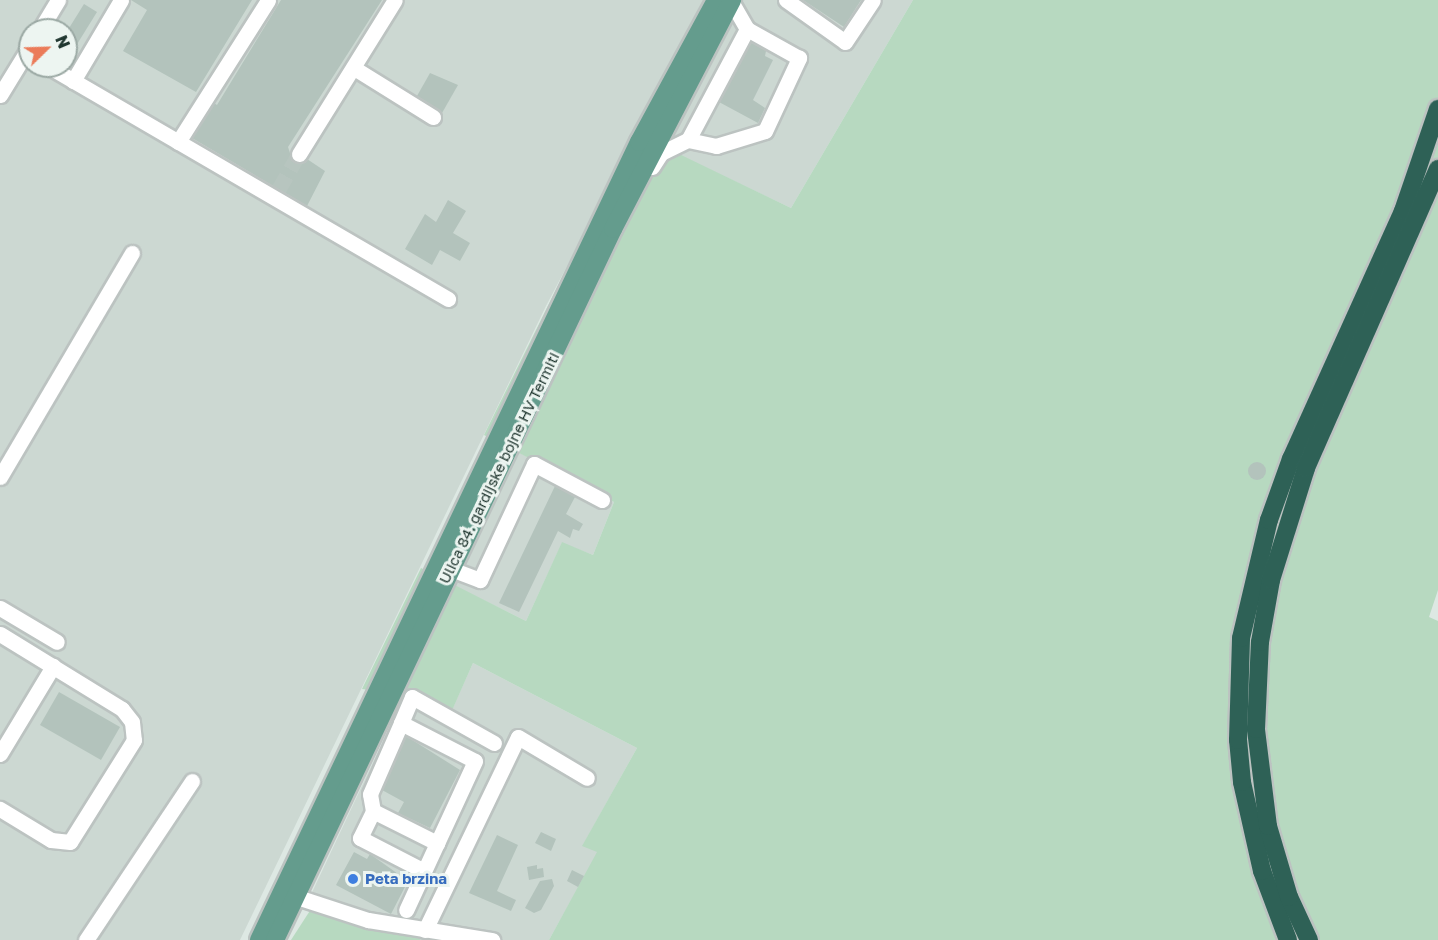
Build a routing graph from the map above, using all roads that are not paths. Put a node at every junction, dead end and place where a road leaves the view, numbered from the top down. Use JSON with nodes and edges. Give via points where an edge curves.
{"nodes":[{"id":1,"x":58,"y":0,"type":"edge"},
{"id":2,"x":122,"y":0,"type":"edge"},
{"id":3,"x":268,"y":0,"type":"edge"},
{"id":4,"x":395,"y":0,"type":"edge"},
{"id":5,"x":726,"y":0,"type":"edge"},
{"id":6,"x":786,"y":0,"type":"edge"},
{"id":7,"x":873,"y":0,"type":"edge"},
{"id":8,"x":47,"y":18,"type":"edge"},
{"id":9,"x":747,"y":29,"type":"junction"},
{"id":10,"x":18,"y":68,"type":"edge"},
{"id":11,"x":354,"y":68,"type":"junction"},
{"id":12,"x":68,"y":78,"type":"edge"},
{"id":13,"x":73,"y":81,"type":"junction"},
{"id":14,"x":0,"y":95,"type":"edge"},
{"id":15,"x":1438,"y":109,"type":"edge"},
{"id":16,"x":433,"y":117,"type":"dead end"},
{"id":17,"x":688,"y":140,"type":"junction"},
{"id":18,"x":178,"y":141,"type":"junction"},
{"id":19,"x":299,"y":154,"type":"tunnel mouth"},
{"id":20,"x":1438,"y":170,"type":"edge"},
{"id":21,"x":132,"y":253,"type":"dead end"},
{"id":22,"x":602,"y":253,"type":"junction"},
{"id":23,"x":448,"y":299,"type":"dead end"},
{"id":24,"x":0,"y":477,"type":"edge"},
{"id":25,"x":602,"y":500,"type":"dead end"},
{"id":26,"x":451,"y":569,"type":"junction"},
{"id":27,"x":0,"y":608,"type":"edge"},
{"id":28,"x":0,"y":634,"type":"edge"},
{"id":29,"x":57,"y":642,"type":"dead end"},
{"id":30,"x":53,"y":666,"type":"junction"},
{"id":31,"x":400,"y":723,"type":"junction"},
{"id":32,"x":494,"y":743,"type":"dead end"},
{"id":33,"x":0,"y":753,"type":"edge"},
{"id":34,"x":586,"y":778,"type":"dead end"},
{"id":35,"x":192,"y":781,"type":"dead end"},
{"id":36,"x":0,"y":809,"type":"edge"},
{"id":37,"x":373,"y":811,"type":"junction"},
{"id":38,"x":434,"y":849,"type":"junction"},
{"id":39,"x":424,"y":871,"type":"junction"},
{"id":40,"x":453,"y":871,"type":"junction"},
{"id":41,"x":294,"y":896,"type":"junction"},
{"id":42,"x":406,"y":910,"type":"dead end"},
{"id":43,"x":425,"y":930,"type":"junction"},
{"id":44,"x":86,"y":940,"type":"edge"},
{"id":45,"x":260,"y":940,"type":"edge"},
{"id":46,"x":275,"y":940,"type":"edge"},
{"id":47,"x":492,"y":940,"type":"edge"},
{"id":48,"x":1288,"y":940,"type":"edge"},
{"id":49,"x":1309,"y":940,"type":"edge"}],
"edges":[{"from":1,"to":8,"type":"street"},
{"from":2,"to":13,"type":"street"},
{"from":3,"to":18,"type":"street"},
{"from":4,"to":11,"type":"street"},
{"from":5,"to":9,"type":"street"},
{"from":5,"to":22,"type":"main road","name":"Ulica 84. gardijske bojne HV Termiti"},
{"from":5,"to":45,"type":"main road","name":"Ulica 84. gardijske bojne HV Termiti","via":[[639,142]]},
{"from":6,"to":7,"type":"street","via":[[845,42]]},
{"from":9,"to":17,"type":"street"},
{"from":9,"to":17,"type":"street","via":[[799,58],[765,131],[716,146]]},
{"from":10,"to":14,"type":"street"},
{"from":11,"to":16,"type":"street"},
{"from":11,"to":19,"type":"street"},
{"from":12,"to":13,"type":"street"},
{"from":13,"to":18,"type":"street"},
{"from":15,"to":48,"type":"highway","via":[[1403,211],[1291,459],[1269,520],[1241,638],[1238,740],[1242,782],[1262,871]]},
{"from":17,"to":22,"type":"street","via":[[656,160]]},
{"from":18,"to":23,"type":"street","via":[[276,193]]},
{"from":20,"to":49,"type":"highway","via":[[1306,468],[1271,580],[1260,642],[1256,729],[1268,826],[1290,897]]},
{"from":21,"to":24,"type":"street"},
{"from":22,"to":26,"type":"main road","name":"Ulica 84. gardijske bojne HV Termiti"},
{"from":25,"to":26,"type":"street","via":[[534,464],[480,580]]},
{"from":26,"to":41,"type":"main road","name":"Ulica 84. gardijske bojne HV Termiti"},
{"from":27,"to":29,"type":"street"},
{"from":28,"to":30,"type":"street"},
{"from":30,"to":33,"type":"street"},
{"from":30,"to":36,"type":"street","via":[[122,709],[132,722],[134,740],[70,842],[51,840]]},
{"from":31,"to":32,"type":"street","via":[[412,697]]},
{"from":31,"to":37,"type":"street","via":[[370,795]]},
{"from":31,"to":38,"type":"street","via":[[476,761]]},
{"from":34,"to":40,"type":"street","via":[[518,737]]},
{"from":35,"to":44,"type":"street"},
{"from":37,"to":38,"type":"street"},
{"from":37,"to":39,"type":"street","via":[[360,838]]},
{"from":38,"to":39,"type":"street"},
{"from":38,"to":40,"type":"street"},
{"from":39,"to":42,"type":"street"},
{"from":40,"to":43,"type":"street"},
{"from":41,"to":43,"type":"street","via":[[368,920]]},
{"from":41,"to":46,"type":"main road","name":"Ulica 84. gardijske bojne HV Termiti"},
{"from":43,"to":47,"type":"street"}]}
